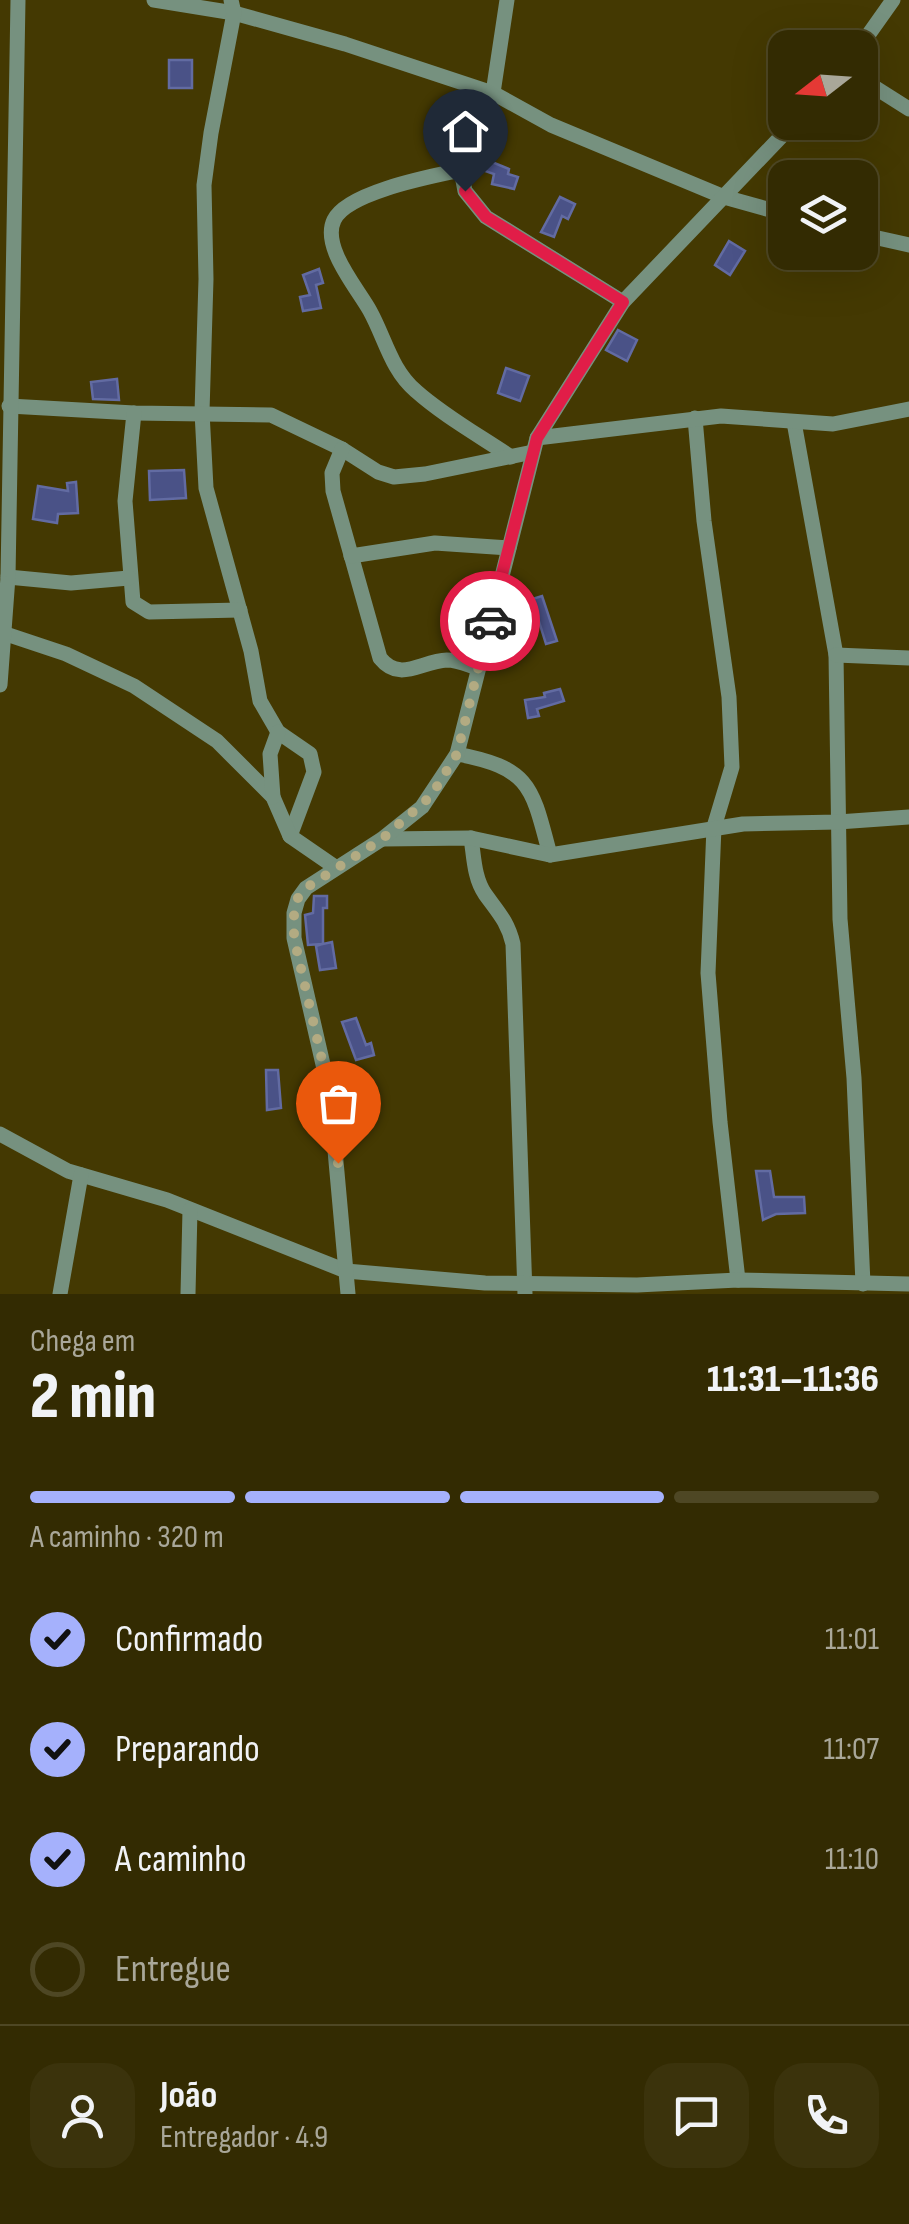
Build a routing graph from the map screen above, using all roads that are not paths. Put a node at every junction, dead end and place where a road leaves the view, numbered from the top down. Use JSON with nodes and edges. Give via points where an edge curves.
{"nodes":[{"id":1,"x":18,"y":0,"type":"edge"},
{"id":2,"x":154,"y":0,"type":"edge"},
{"id":3,"x":507,"y":0,"type":"edge"},
{"id":4,"x":893,"y":0,"type":"edge"},
{"id":5,"x":232,"y":7,"type":"edge"},
{"id":6,"x":872,"y":30,"type":"edge"},
{"id":7,"x":878,"y":89,"type":"edge"},
{"id":8,"x":492,"y":93,"type":"junction"},
{"id":9,"x":909,"y":109,"type":"edge"},
{"id":10,"x":778,"y":140,"type":"edge"},
{"id":11,"x":461,"y":170,"type":"junction"},
{"id":12,"x":7,"y":196,"type":"edge"},
{"id":13,"x":724,"y":198,"type":"junction"},
{"id":14,"x":768,"y":210,"type":"edge"},
{"id":15,"x":878,"y":238,"type":"edge"},
{"id":16,"x":909,"y":245,"type":"edge"},
{"id":17,"x":623,"y":302,"type":"junction"},
{"id":18,"x":9,"y":406,"type":"junction"},
{"id":19,"x":909,"y":409,"type":"edge"},
{"id":20,"x":202,"y":412,"type":"junction"},
{"id":21,"x":134,"y":413,"type":"junction"},
{"id":22,"x":695,"y":418,"type":"junction"},
{"id":23,"x":794,"y":422,"type":"junction"},
{"id":24,"x":535,"y":445,"type":"junction"},
{"id":25,"x":342,"y":449,"type":"junction"},
{"id":26,"x":511,"y":457,"type":"junction"},
{"id":27,"x":4,"y":468,"type":"edge"},
{"id":28,"x":509,"y":548,"type":"junction"},
{"id":29,"x":351,"y":556,"type":"junction"},
{"id":30,"x":8,"y":577,"type":"junction"},
{"id":31,"x":128,"y":578,"type":"junction"},
{"id":32,"x":240,"y":610,"type":"junction"},
{"id":33,"x":3,"y":632,"type":"junction"},
{"id":34,"x":836,"y":655,"type":"junction"},
{"id":35,"x":909,"y":658,"type":"edge"},
{"id":36,"x":478,"y":668,"type":"junction"},
{"id":37,"x":0,"y":685,"type":"edge"},
{"id":38,"x":278,"y":732,"type":"junction"},
{"id":39,"x":457,"y":754,"type":"junction"},
{"id":40,"x":273,"y":797,"type":"junction"},
{"id":41,"x":909,"y":817,"type":"edge"},
{"id":42,"x":838,"y":822,"type":"junction"},
{"id":43,"x":714,"y":828,"type":"junction"},
{"id":44,"x":290,"y":836,"type":"junction"},
{"id":45,"x":471,"y":838,"type":"junction"},
{"id":46,"x":382,"y":839,"type":"junction"},
{"id":47,"x":550,"y":855,"type":"junction"},
{"id":48,"x":335,"y":867,"type":"junction"},
{"id":49,"x":0,"y":1134,"type":"edge"},
{"id":50,"x":81,"y":1175,"type":"junction"},
{"id":51,"x":190,"y":1210,"type":"junction"},
{"id":52,"x":346,"y":1271,"type":"junction"},
{"id":53,"x":738,"y":1280,"type":"junction"},
{"id":54,"x":863,"y":1284,"type":"junction"},
{"id":55,"x":909,"y":1284,"type":"edge"},
{"id":56,"x":795,"y":1288,"type":"edge"},
{"id":57,"x":523,"y":1289,"type":"edge"},
{"id":58,"x":60,"y":1294,"type":"edge"},
{"id":59,"x":188,"y":1294,"type":"edge"},
{"id":60,"x":348,"y":1294,"type":"edge"}],
"edges":[{"from":1,"to":12,"type":"street"},
{"from":2,"to":5,"type":"street"},
{"from":3,"to":8,"type":"street"},
{"from":4,"to":6,"type":"street"},
{"from":5,"to":8,"type":"street"},
{"from":5,"to":20,"type":"street","via":[[204,185]]},
{"from":7,"to":9,"type":"street"},
{"from":8,"to":11,"type":"street"},
{"from":8,"to":13,"type":"street"},
{"from":10,"to":13,"type":"street"},
{"from":11,"to":17,"type":"street","via":[[465,191],[486,217]]},
{"from":11,"to":26,"type":"street","via":[[370,196],[343,210],[332,236],[404,380]]},
{"from":12,"to":18,"type":"street"},
{"from":13,"to":14,"type":"street"},
{"from":13,"to":17,"type":"street"},
{"from":15,"to":16,"type":"street"},
{"from":17,"to":24,"type":"street"},
{"from":18,"to":21,"type":"street"},
{"from":18,"to":27,"type":"street"},
{"from":19,"to":23,"type":"street","via":[[833,424]]},
{"from":20,"to":21,"type":"street"},
{"from":20,"to":25,"type":"street","via":[[271,414]]},
{"from":20,"to":32,"type":"street","via":[[206,488]]},
{"from":21,"to":31,"type":"street"},
{"from":22,"to":23,"type":"street"},
{"from":22,"to":24,"type":"street"},
{"from":22,"to":43,"type":"street","via":[[729,697],[732,766]]},
{"from":23,"to":34,"type":"street"},
{"from":24,"to":26,"type":"street"},
{"from":24,"to":28,"type":"street"},
{"from":25,"to":26,"type":"street","via":[[394,477]]},
{"from":25,"to":29,"type":"street","via":[[332,481]]},
{"from":27,"to":30,"type":"street"},
{"from":28,"to":29,"type":"street","via":[[435,543]]},
{"from":28,"to":36,"type":"street"},
{"from":29,"to":36,"type":"street","via":[[388,667],[410,670],[452,660]]},
{"from":30,"to":31,"type":"street","via":[[71,583]]},
{"from":30,"to":33,"type":"street"},
{"from":31,"to":32,"type":"street","via":[[133,602],[148,612]]},
{"from":32,"to":38,"type":"street","via":[[260,701]]},
{"from":33,"to":37,"type":"street"},
{"from":33,"to":40,"type":"street","via":[[153,697],[233,754]]},
{"from":34,"to":35,"type":"street"},
{"from":34,"to":42,"type":"street"},
{"from":36,"to":39,"type":"street"},
{"from":38,"to":40,"type":"street","via":[[270,754]]},
{"from":38,"to":44,"type":"street","via":[[314,762]]},
{"from":39,"to":46,"type":"street","via":[[422,807]]},
{"from":39,"to":47,"type":"street","via":[[494,761],[525,783]]},
{"from":40,"to":44,"type":"street"},
{"from":41,"to":42,"type":"street"},
{"from":42,"to":43,"type":"street"},
{"from":42,"to":54,"type":"street"},
{"from":43,"to":47,"type":"street"},
{"from":43,"to":53,"type":"street","via":[[708,973]]},
{"from":44,"to":48,"type":"street"},
{"from":45,"to":46,"type":"street"},
{"from":45,"to":47,"type":"street"},
{"from":45,"to":57,"type":"street","via":[[476,876],[514,944]]},
{"from":46,"to":48,"type":"street"},
{"from":48,"to":52,"type":"street","via":[[298,898],[294,938],[330,1095]]},
{"from":49,"to":50,"type":"street"},
{"from":50,"to":51,"type":"street"},
{"from":50,"to":58,"type":"street"},
{"from":51,"to":52,"type":"street"},
{"from":51,"to":59,"type":"street"},
{"from":52,"to":57,"type":"street"},
{"from":52,"to":60,"type":"street"},
{"from":53,"to":56,"type":"street"},
{"from":53,"to":57,"type":"street"},
{"from":54,"to":55,"type":"street"},
{"from":54,"to":56,"type":"street"}]}
